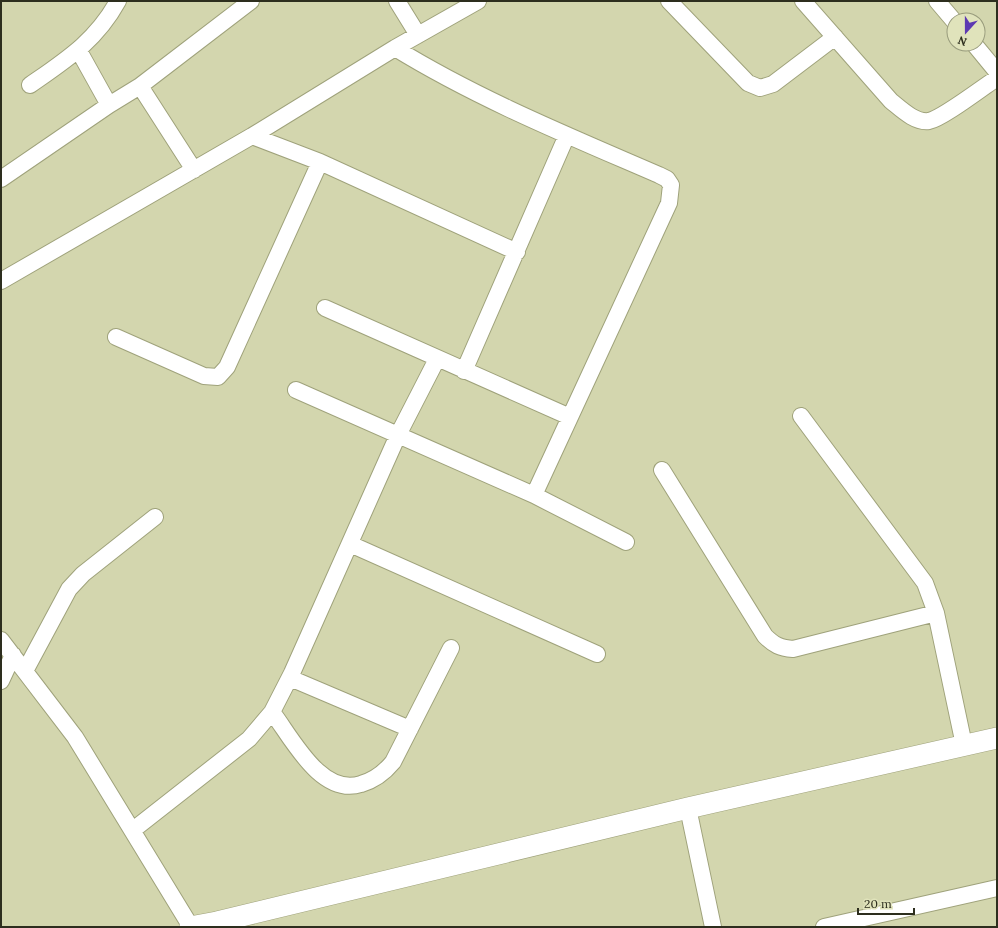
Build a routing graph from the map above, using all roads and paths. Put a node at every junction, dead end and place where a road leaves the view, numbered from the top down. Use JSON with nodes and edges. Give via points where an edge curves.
{"nodes":[{"id":1,"x":118,"y":1,"type":"edge"},
{"id":2,"x":251,"y":1,"type":"edge"},
{"id":3,"x":397,"y":1,"type":"edge"},
{"id":4,"x":478,"y":1,"type":"edge"},
{"id":5,"x":669,"y":1,"type":"edge"},
{"id":6,"x":803,"y":1,"type":"edge"},
{"id":7,"x":937,"y":1,"type":"edge"},
{"id":8,"x":946,"y":12,"type":"edge"},
{"id":9,"x":418,"y":35,"type":"junction"},
{"id":10,"x":835,"y":37,"type":"junction"},
{"id":11,"x":395,"y":48,"type":"junction"},
{"id":12,"x":79,"y":51,"type":"junction"},
{"id":13,"x":981,"y":52,"type":"edge"},
{"id":14,"x":997,"y":72,"type":"edge"},
{"id":15,"x":997,"y":78,"type":"edge"},
{"id":16,"x":30,"y":85,"type":"dead end"},
{"id":17,"x":140,"y":86,"type":"junction"},
{"id":18,"x":109,"y":105,"type":"junction"},
{"id":19,"x":567,"y":135,"type":"junction"},
{"id":20,"x":252,"y":136,"type":"junction"},
{"id":21,"x":320,"y":162,"type":"junction"},
{"id":22,"x":194,"y":170,"type":"junction"},
{"id":23,"x":1,"y":180,"type":"edge"},
{"id":24,"x":516,"y":252,"type":"junction"},
{"id":25,"x":1,"y":281,"type":"edge"},
{"id":26,"x":326,"y":308,"type":"dead end"},
{"id":27,"x":116,"y":337,"type":"dead end"},
{"id":28,"x":437,"y":359,"type":"junction"},
{"id":29,"x":464,"y":371,"type":"junction"},
{"id":30,"x":296,"y":390,"type":"dead end"},
{"id":31,"x":801,"y":416,"type":"dead end"},
{"id":32,"x":570,"y":417,"type":"junction"},
{"id":33,"x":398,"y":435,"type":"junction"},
{"id":34,"x":662,"y":470,"type":"dead end"},
{"id":35,"x":534,"y":495,"type":"junction"},
{"id":36,"x":155,"y":517,"type":"dead end"},
{"id":37,"x":626,"y":542,"type":"dead end"},
{"id":38,"x":350,"y":544,"type":"junction"},
{"id":39,"x":936,"y":613,"type":"junction"},
{"id":40,"x":1,"y":640,"type":"edge"},
{"id":41,"x":451,"y":648,"type":"dead end"},
{"id":42,"x":597,"y":654,"type":"dead end"},
{"id":43,"x":13,"y":656,"type":"junction"},
{"id":44,"x":25,"y":672,"type":"junction"},
{"id":45,"x":290,"y":678,"type":"junction"},
{"id":46,"x":1,"y":681,"type":"edge"},
{"id":47,"x":272,"y":712,"type":"junction"},
{"id":48,"x":410,"y":729,"type":"junction"},
{"id":49,"x":997,"y":738,"type":"edge"},
{"id":50,"x":964,"y":745,"type":"junction"},
{"id":51,"x":688,"y":808,"type":"junction"},
{"id":52,"x":133,"y":830,"type":"junction"},
{"id":53,"x":997,"y":888,"type":"edge"},
{"id":54,"x":217,"y":925,"type":"edge"},
{"id":55,"x":190,"y":927,"type":"edge"},
{"id":56,"x":713,"y":927,"type":"edge"},
{"id":57,"x":824,"y":927,"type":"edge"}],
"edges":[{"from":1,"to":12,"type":"street","via":[[96,34]]},
{"from":2,"to":17,"type":"street"},
{"from":3,"to":9,"type":"street"},
{"from":4,"to":9,"type":"street"},
{"from":5,"to":10,"type":"street","via":[[748,83],[760,88],[773,84]]},
{"from":6,"to":10,"type":"street"},
{"from":7,"to":8,"type":"street"},
{"from":9,"to":11,"type":"street"},
{"from":10,"to":15,"type":"street","via":[[891,101],[920,120],[928,121],[941,115]]},
{"from":11,"to":19,"type":"street","via":[[463,87]]},
{"from":11,"to":20,"type":"street"},
{"from":12,"to":16,"type":"street"},
{"from":12,"to":18,"type":"street"},
{"from":13,"to":14,"type":"street"},
{"from":17,"to":18,"type":"street"},
{"from":17,"to":22,"type":"street"},
{"from":18,"to":23,"type":"street"},
{"from":19,"to":24,"type":"street"},
{"from":19,"to":32,"type":"street","via":[[667,179],[672,192]]},
{"from":20,"to":21,"type":"street"},
{"from":20,"to":22,"type":"street"},
{"from":21,"to":24,"type":"street"},
{"from":21,"to":27,"type":"street","via":[[227,367],[218,377],[204,376]]},
{"from":22,"to":25,"type":"street"},
{"from":24,"to":29,"type":"street"},
{"from":26,"to":28,"type":"street"},
{"from":28,"to":29,"type":"street"},
{"from":28,"to":33,"type":"street"},
{"from":29,"to":32,"type":"street"},
{"from":30,"to":33,"type":"street"},
{"from":31,"to":39,"type":"street","via":[[925,583]]},
{"from":32,"to":35,"type":"street"},
{"from":33,"to":35,"type":"street"},
{"from":33,"to":38,"type":"street"},
{"from":34,"to":39,"type":"street","via":[[765,636],[773,644],[793,649]]},
{"from":35,"to":37,"type":"street"},
{"from":36,"to":44,"type":"street","via":[[83,574],[69,589]]},
{"from":38,"to":42,"type":"street"},
{"from":38,"to":45,"type":"street"},
{"from":39,"to":50,"type":"street"},
{"from":40,"to":43,"type":"street"},
{"from":41,"to":48,"type":"street"},
{"from":43,"to":44,"type":"street"},
{"from":43,"to":46,"type":"street"},
{"from":44,"to":52,"type":"street","via":[[75,737]]},
{"from":45,"to":47,"type":"street"},
{"from":45,"to":48,"type":"street"},
{"from":47,"to":48,"type":"street","via":[[311,765],[332,783],[344,786],[358,785],[383,774],[393,762]]},
{"from":47,"to":52,"type":"street","via":[[248,739]]},
{"from":49,"to":50,"type":"street"},
{"from":50,"to":51,"type":"street"},
{"from":51,"to":54,"type":"street"},
{"from":51,"to":56,"type":"street"},
{"from":52,"to":55,"type":"street"},
{"from":53,"to":57,"type":"street"},
{"from":54,"to":55,"type":"street"}]}
